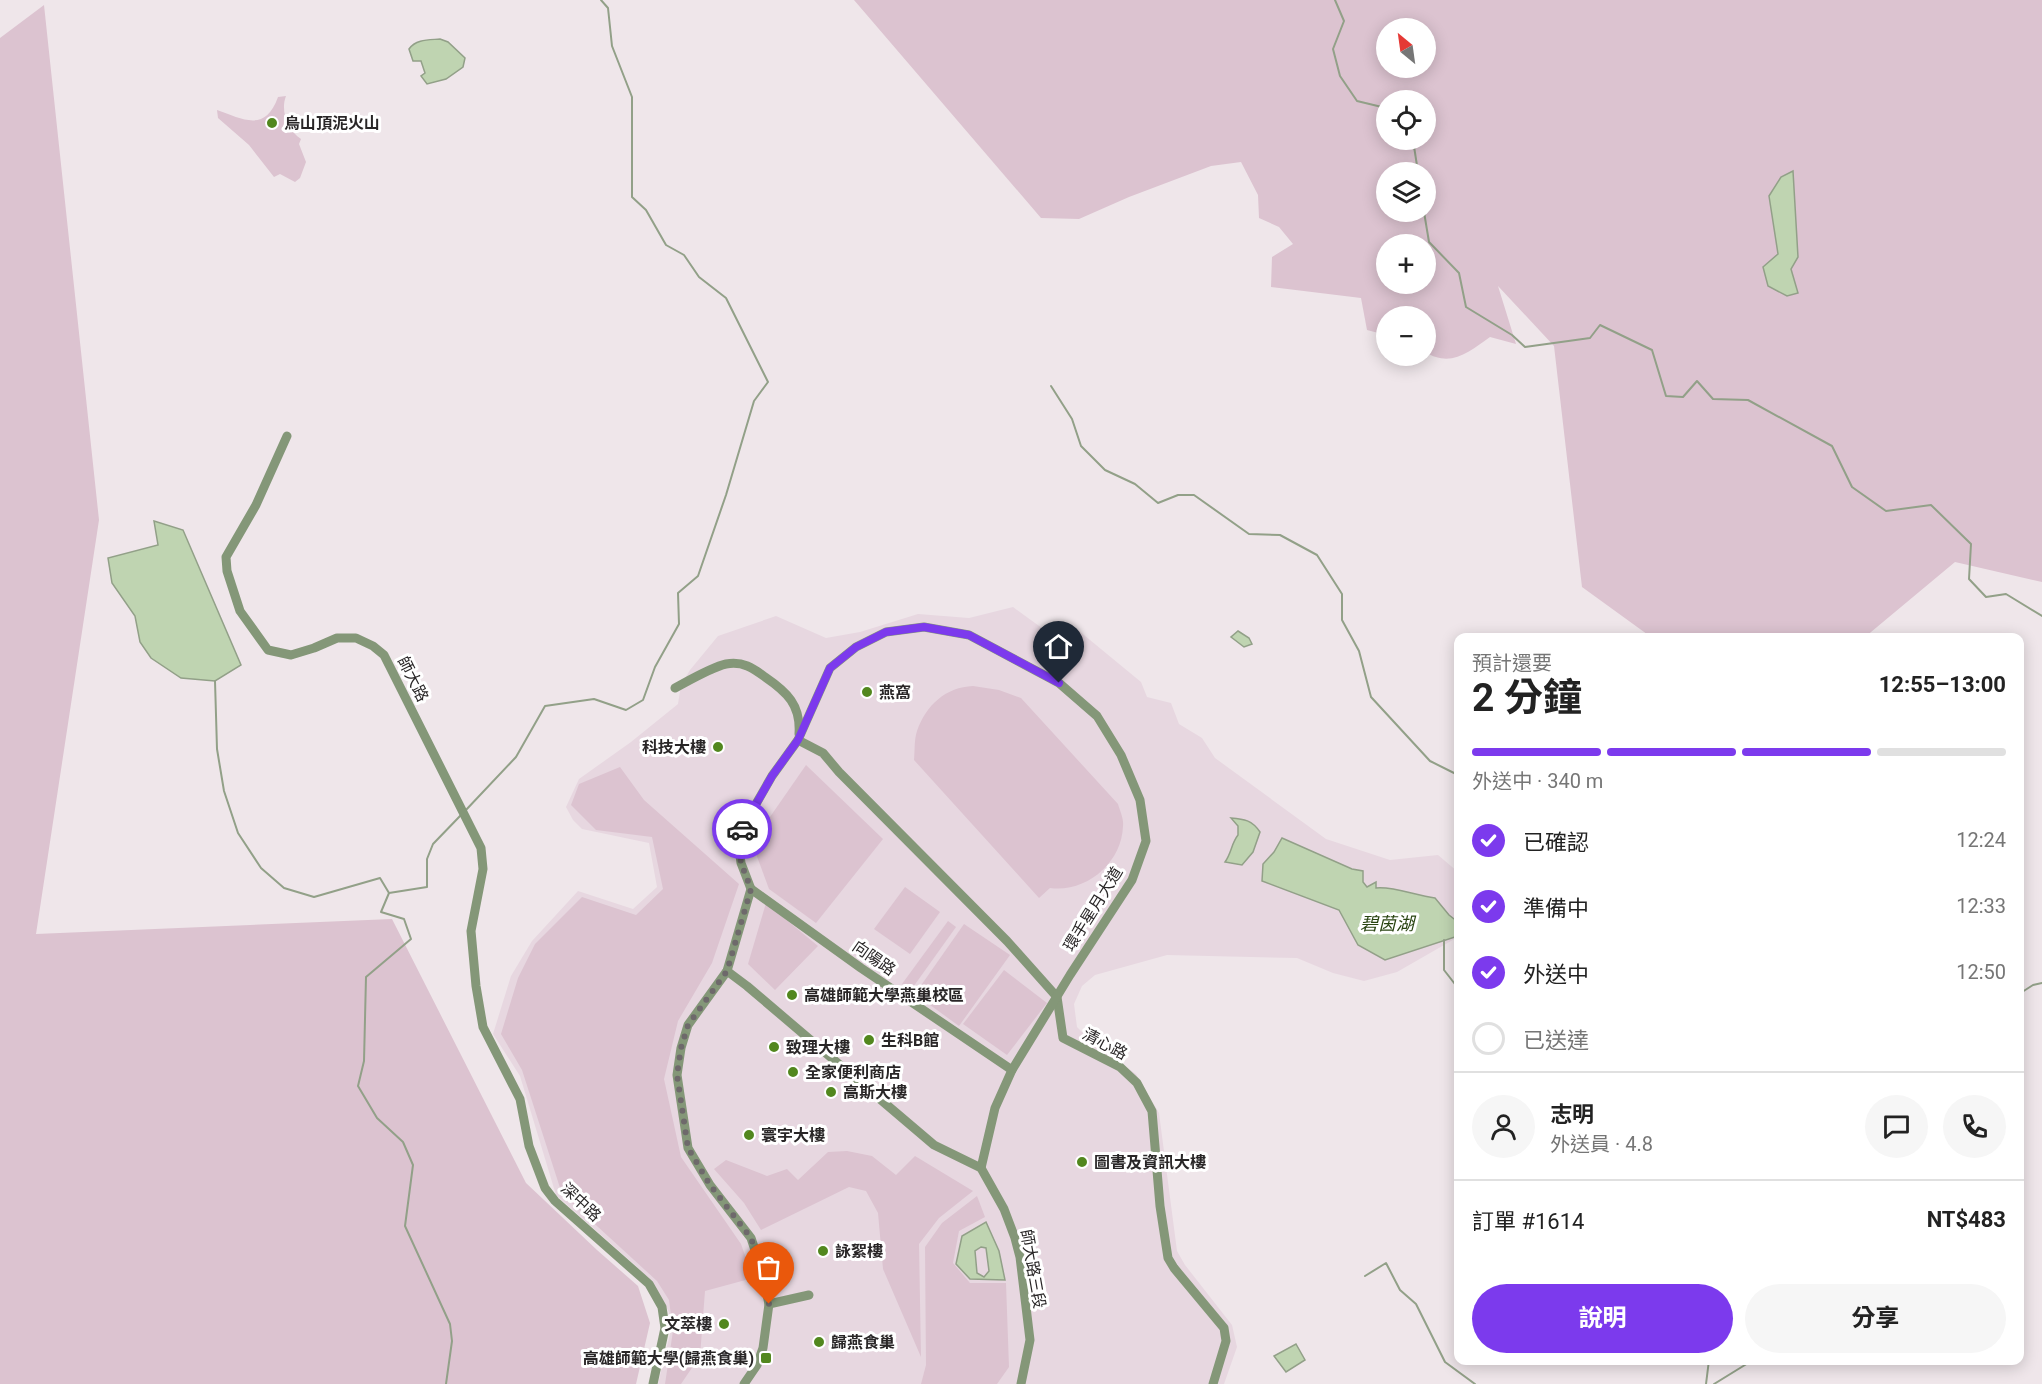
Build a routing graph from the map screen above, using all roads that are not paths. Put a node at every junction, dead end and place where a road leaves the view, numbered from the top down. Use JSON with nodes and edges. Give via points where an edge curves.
{"nodes":[{"id":1,"x":286,"y":436,"type":"dead end"},
{"id":2,"x":675,"y":688,"type":"dead end"},
{"id":3,"x":798,"y":740,"type":"junction"},
{"id":4,"x":751,"y":889,"type":"junction"},
{"id":5,"x":727,"y":971,"type":"junction"},
{"id":6,"x":1057,"y":997,"type":"junction"},
{"id":7,"x":483,"y":1027,"type":"joint"},
{"id":8,"x":1012,"y":1070,"type":"junction"},
{"id":9,"x":981,"y":1168,"type":"junction"},
{"id":10,"x":809,"y":1295,"type":"dead end"},
{"id":11,"x":769,"y":1304,"type":"junction"},
{"id":12,"x":1023,"y":1383,"type":"edge"},
{"id":13,"x":653,"y":1384,"type":"edge"},
{"id":14,"x":744,"y":1384,"type":"edge"},
{"id":15,"x":1213,"y":1384,"type":"edge"}],
"edges":[{"from":1,"to":7,"type":"street","name":"師大路","via":[[256,505],[226,557],[240,611],[268,650],[291,655],[337,638],[356,638],[384,655],[481,848],[483,869],[471,931]]},
{"from":2,"to":3,"type":"street","via":[[726,664],[748,664],[786,691],[800,724]]},
{"from":3,"to":4,"type":"street","name":"環手星月大道","via":[[772,776],[738,840]]},
{"from":3,"to":6,"type":"street","via":[[823,753]]},
{"from":3,"to":6,"type":"street","name":"環手星月大道","via":[[830,668],[856,647],[886,632],[924,627],[969,635],[1059,683],[1097,716],[1121,755],[1140,800],[1146,841],[1132,880]]},
{"from":4,"to":5,"type":"street"},
{"from":4,"to":8,"type":"street","name":"向陽路"},
{"from":5,"to":9,"type":"street","via":[[934,1145]]},
{"from":5,"to":11,"type":"street","via":[[688,1025],[677,1075],[688,1148],[710,1185],[751,1238]]},
{"from":6,"to":8,"type":"street","name":"環手星月大道"},
{"from":6,"to":15,"type":"street","name":"清心路","via":[[1063,1038],[1120,1067],[1137,1083],[1152,1111],[1168,1258],[1224,1329],[1226,1341]]},
{"from":7,"to":13,"type":"street","name":"深中路","via":[[520,1099],[529,1146],[545,1188],[649,1284],[662,1307],[665,1328]]},
{"from":8,"to":9,"type":"street","name":"環手星月大道","via":[[995,1108]]},
{"from":9,"to":12,"type":"street","name":"師大路三段","via":[[1004,1209],[1020,1257],[1030,1340]]},
{"from":10,"to":11,"type":"street"},
{"from":11,"to":14,"type":"street","via":[[764,1348]]}]}
